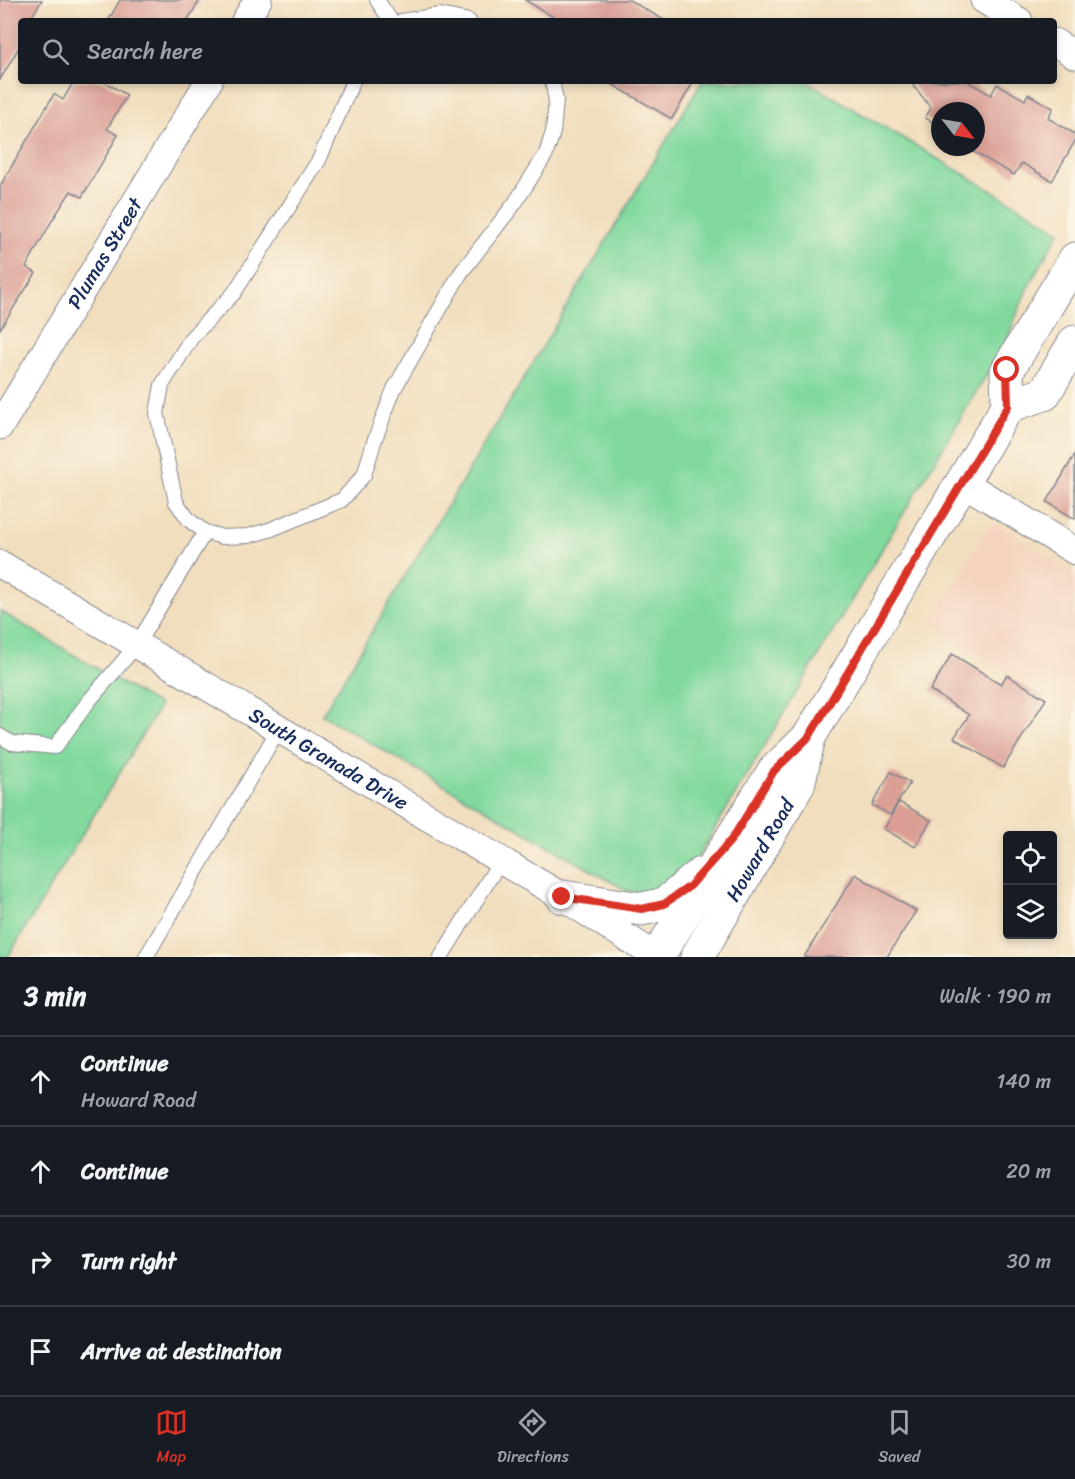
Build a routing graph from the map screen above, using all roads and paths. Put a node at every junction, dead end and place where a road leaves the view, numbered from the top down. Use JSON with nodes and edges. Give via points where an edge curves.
{"nodes":[{"id":1,"x":258,"y":0,"type":"edge"},
{"id":2,"x":377,"y":0,"type":"edge"},
{"id":3,"x":984,"y":0,"type":"edge"},
{"id":4,"x":247,"y":18,"type":"edge"},
{"id":5,"x":389,"y":18,"type":"edge"},
{"id":6,"x":420,"y":18,"type":"edge"},
{"id":7,"x":454,"y":18,"type":"edge"},
{"id":8,"x":1014,"y":18,"type":"edge"},
{"id":9,"x":1057,"y":44,"type":"edge"},
{"id":10,"x":1075,"y":55,"type":"edge"},
{"id":11,"x":207,"y":84,"type":"edge"},
{"id":12,"x":352,"y":84,"type":"edge"},
{"id":13,"x":553,"y":84,"type":"edge"},
{"id":14,"x":1075,"y":259,"type":"edge"},
{"id":15,"x":1075,"y":342,"type":"edge"},
{"id":16,"x":1008,"y":406,"type":"junction"},
{"id":17,"x":0,"y":426,"type":"edge"},
{"id":18,"x":962,"y":482,"type":"junction"},
{"id":19,"x":205,"y":532,"type":"junction"},
{"id":20,"x":1075,"y":551,"type":"edge"},
{"id":21,"x":0,"y":564,"type":"edge"},
{"id":22,"x":136,"y":646,"type":"junction"},
{"id":23,"x":278,"y":730,"type":"junction"},
{"id":24,"x":0,"y":736,"type":"edge"},
{"id":25,"x":809,"y":737,"type":"junction"},
{"id":26,"x":732,"y":839,"type":"junction"},
{"id":27,"x":501,"y":860,"type":"junction"},
{"id":28,"x":562,"y":897,"type":"junction"},
{"id":29,"x":146,"y":957,"type":"edge"},
{"id":30,"x":441,"y":957,"type":"edge"},
{"id":31,"x":657,"y":957,"type":"edge"},
{"id":32,"x":697,"y":957,"type":"edge"}],
"edges":[{"from":1,"to":4,"type":"street"},
{"from":2,"to":5,"type":"lane"},
{"from":3,"to":8,"type":"street"},
{"from":6,"to":7,"type":"lane"},
{"from":9,"to":10,"type":"street"},
{"from":11,"to":17,"type":"street","name":"Plumas Street"},
{"from":12,"to":19,"type":"lane","via":[[319,160],[234,293],[192,337],[162,385],[158,413],[176,502],[189,520]]},
{"from":13,"to":19,"type":"lane","via":[[554,132],[546,154],[515,203],[460,274],[400,378],[364,475],[342,500],[269,530],[222,537]]},
{"from":14,"to":16,"type":"main road","via":[[1007,370]]},
{"from":15,"to":16,"type":"main road","via":[[1044,394]]},
{"from":16,"to":18,"type":"main road","name":"Howard Road"},
{"from":18,"to":20,"type":"street"},
{"from":18,"to":25,"type":"main road","name":"Howard Road"},
{"from":19,"to":22,"type":"lane"},
{"from":21,"to":22,"type":"street","name":"South Granada Drive"},
{"from":22,"to":23,"type":"street","name":"South Granada Drive"},
{"from":22,"to":24,"type":"lane","via":[[55,747],[12,743]]},
{"from":23,"to":27,"type":"street","name":"South Granada Drive"},
{"from":23,"to":29,"type":"lane"},
{"from":25,"to":26,"type":"main road","name":"Howard Road","via":[[774,771]]},
{"from":25,"to":32,"type":"main road","name":"Howard Road","via":[[798,785]]},
{"from":26,"to":28,"type":"main road","via":[[690,886],[664,904],[642,909]]},
{"from":26,"to":31,"type":"main road","name":"Howard Road"},
{"from":27,"to":28,"type":"street","name":"South Granada Drive"},
{"from":27,"to":30,"type":"lane"},
{"from":28,"to":31,"type":"street","name":"South Granada Drive"}]}
